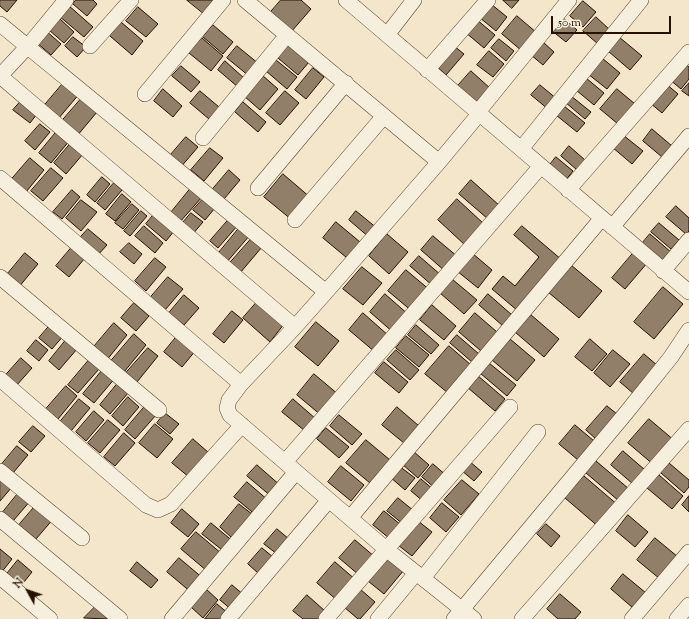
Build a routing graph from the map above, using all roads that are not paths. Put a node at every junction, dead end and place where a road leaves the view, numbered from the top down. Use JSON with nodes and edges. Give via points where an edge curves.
{"nodes":[{"id":1,"x":66,"y":0,"type":"edge"},
{"id":2,"x":131,"y":0,"type":"edge"},
{"id":3,"x":223,"y":0,"type":"edge"},
{"id":4,"x":246,"y":0,"type":"edge"},
{"id":5,"x":346,"y":0,"type":"edge"},
{"id":6,"x":414,"y":0,"type":"edge"},
{"id":7,"x":488,"y":0,"type":"edge"},
{"id":8,"x":569,"y":0,"type":"edge"},
{"id":9,"x":641,"y":0,"type":"edge"},
{"id":10,"x":0,"y":24,"type":"edge"},
{"id":11,"x":287,"y":35,"type":"junction"},
{"id":12,"x":387,"y":35,"type":"junction"},
{"id":13,"x":28,"y":46,"type":"junction"},
{"id":14,"x":90,"y":46,"type":"dead end"},
{"id":15,"x":689,"y":52,"type":"edge"},
{"id":16,"x":428,"y":70,"type":"junction"},
{"id":17,"x":0,"y":76,"type":"edge"},
{"id":18,"x":346,"y":83,"type":"junction"},
{"id":19,"x":145,"y":94,"type":"dead end"},
{"id":20,"x":478,"y":113,"type":"junction"},
{"id":21,"x":384,"y":116,"type":"junction"},
{"id":22,"x":689,"y":136,"type":"edge"},
{"id":23,"x":203,"y":138,"type":"dead end"},
{"id":24,"x":521,"y":149,"type":"junction"},
{"id":25,"x":440,"y":162,"type":"junction"},
{"id":26,"x":541,"y":166,"type":"junction"},
{"id":27,"x":0,"y":178,"type":"edge"},
{"id":28,"x":258,"y":188,"type":"dead end"},
{"id":29,"x":568,"y":190,"type":"junction"},
{"id":30,"x":295,"y":220,"type":"dead end"},
{"id":31,"x":607,"y":223,"type":"junction"},
{"id":32,"x":689,"y":240,"type":"edge"},
{"id":33,"x":663,"y":271,"type":"junction"},
{"id":34,"x":0,"y":277,"type":"edge"},
{"id":35,"x":326,"y":292,"type":"junction"},
{"id":36,"x":689,"y":292,"type":"edge"},
{"id":37,"x":295,"y":327,"type":"junction"},
{"id":38,"x":689,"y":330,"type":"edge"},
{"id":39,"x":0,"y":379,"type":"edge"},
{"id":40,"x":241,"y":384,"type":"junction"},
{"id":41,"x":510,"y":407,"type":"dead end"},
{"id":42,"x":159,"y":410,"type":"dead end"},
{"id":43,"x":242,"y":425,"type":"junction"},
{"id":44,"x":689,"y":429,"type":"edge"},
{"id":45,"x":538,"y":432,"type":"dead end"},
{"id":46,"x":290,"y":467,"type":"junction"},
{"id":47,"x":0,"y":472,"type":"edge"},
{"id":48,"x":329,"y":500,"type":"junction"},
{"id":49,"x":350,"y":518,"type":"junction"},
{"id":50,"x":0,"y":519,"type":"edge"},
{"id":51,"x":82,"y":538,"type":"dead end"},
{"id":52,"x":386,"y":549,"type":"junction"},
{"id":53,"x":689,"y":552,"type":"edge"},
{"id":54,"x":0,"y":576,"type":"edge"},
{"id":55,"x":420,"y":576,"type":"junction"},
{"id":56,"x":689,"y":605,"type":"edge"},
{"id":57,"x":458,"y":614,"type":"edge"},
{"id":58,"x":50,"y":619,"type":"edge"},
{"id":59,"x":120,"y":619,"type":"edge"},
{"id":60,"x":172,"y":619,"type":"edge"},
{"id":61,"x":228,"y":619,"type":"edge"},
{"id":62,"x":326,"y":619,"type":"edge"},
{"id":63,"x":378,"y":619,"type":"edge"},
{"id":64,"x":474,"y":619,"type":"edge"},
{"id":65,"x":522,"y":619,"type":"edge"},
{"id":66,"x":632,"y":619,"type":"edge"},
{"id":67,"x":677,"y":619,"type":"edge"}],
"edges":[{"from":1,"to":13,"type":"street"},
{"from":2,"to":14,"type":"street"},
{"from":3,"to":19,"type":"street"},
{"from":4,"to":11,"type":"street"},
{"from":5,"to":12,"type":"street"},
{"from":6,"to":12,"type":"street"},
{"from":7,"to":16,"type":"street"},
{"from":8,"to":20,"type":"street"},
{"from":9,"to":24,"type":"street"},
{"from":10,"to":13,"type":"street"},
{"from":11,"to":18,"type":"street"},
{"from":11,"to":23,"type":"street"},
{"from":12,"to":16,"type":"street"},
{"from":13,"to":17,"type":"street"},
{"from":13,"to":35,"type":"street"},
{"from":15,"to":29,"type":"street"},
{"from":16,"to":20,"type":"street"},
{"from":17,"to":37,"type":"street"},
{"from":18,"to":21,"type":"street"},
{"from":18,"to":28,"type":"street"},
{"from":20,"to":24,"type":"street"},
{"from":20,"to":25,"type":"street"},
{"from":21,"to":25,"type":"street"},
{"from":21,"to":30,"type":"street"},
{"from":22,"to":31,"type":"street"},
{"from":24,"to":26,"type":"street"},
{"from":25,"to":35,"type":"street"},
{"from":26,"to":29,"type":"street"},
{"from":26,"to":46,"type":"street"},
{"from":27,"to":40,"type":"street"},
{"from":29,"to":31,"type":"street"},
{"from":31,"to":33,"type":"street"},
{"from":31,"to":49,"type":"street"},
{"from":32,"to":33,"type":"street"},
{"from":33,"to":36,"type":"street"},
{"from":34,"to":42,"type":"street"},
{"from":35,"to":37,"type":"street"},
{"from":37,"to":40,"type":"street"},
{"from":38,"to":57,"type":"street","via":[[671,357]]},
{"from":39,"to":43,"type":"street","via":[[146,505],[158,510],[171,504]]},
{"from":40,"to":43,"type":"street","via":[[229,400],[227,408],[230,415]]},
{"from":41,"to":52,"type":"street"},
{"from":43,"to":46,"type":"street"},
{"from":44,"to":65,"type":"street"},
{"from":45,"to":55,"type":"street"},
{"from":46,"to":48,"type":"street"},
{"from":46,"to":60,"type":"street"},
{"from":47,"to":51,"type":"street"},
{"from":48,"to":49,"type":"street"},
{"from":48,"to":61,"type":"street"},
{"from":49,"to":52,"type":"street"},
{"from":50,"to":59,"type":"street"},
{"from":52,"to":55,"type":"street"},
{"from":52,"to":62,"type":"street"},
{"from":53,"to":66,"type":"street"},
{"from":54,"to":58,"type":"street"},
{"from":55,"to":57,"type":"street"},
{"from":55,"to":63,"type":"street"},
{"from":56,"to":67,"type":"street"},
{"from":57,"to":64,"type":"street"}]}
